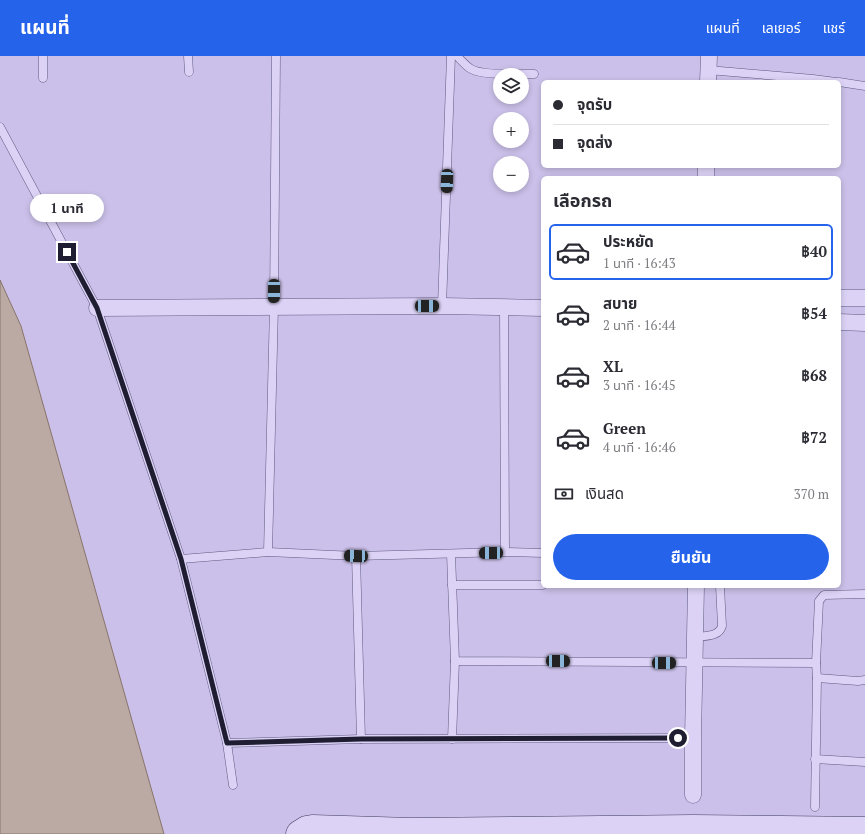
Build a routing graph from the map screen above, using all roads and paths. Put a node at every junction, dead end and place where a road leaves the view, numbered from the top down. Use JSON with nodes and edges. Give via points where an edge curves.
{"nodes":[{"id":1,"x":43,"y":56,"type":"edge"},
{"id":2,"x":188,"y":56,"type":"edge"},
{"id":3,"x":276,"y":56,"type":"edge"},
{"id":4,"x":452,"y":56,"type":"edge"},
{"id":5,"x":457,"y":56,"type":"edge"},
{"id":6,"x":708,"y":69,"type":"edge"},
{"id":7,"x":189,"y":72,"type":"dead end"},
{"id":8,"x":534,"y":74,"type":"dead end"},
{"id":9,"x":42,"y":78,"type":"dead end"},
{"id":10,"x":821,"y":80,"type":"edge"},
{"id":11,"x":841,"y":82,"type":"edge"},
{"id":12,"x":865,"y":86,"type":"edge"},
{"id":13,"x":0,"y":126,"type":"edge"},
{"id":14,"x":841,"y":298,"type":"edge"},
{"id":15,"x":865,"y":298,"type":"edge"},
{"id":16,"x":274,"y":306,"type":"junction"},
{"id":17,"x":442,"y":306,"type":"junction"},
{"id":18,"x":504,"y":307,"type":"junction"},
{"id":19,"x":97,"y":308,"type":"junction"},
{"id":20,"x":541,"y":308,"type":"edge"},
{"id":21,"x":841,"y":322,"type":"edge"},
{"id":22,"x":865,"y":322,"type":"edge"},
{"id":23,"x":268,"y":552,"type":"junction"},
{"id":24,"x":505,"y":552,"type":"junction"},
{"id":25,"x":541,"y":553,"type":"edge"},
{"id":26,"x":450,"y":554,"type":"junction"},
{"id":27,"x":356,"y":556,"type":"junction"},
{"id":28,"x":181,"y":559,"type":"junction"},
{"id":29,"x":452,"y":585,"type":"junction"},
{"id":30,"x":541,"y":585,"type":"edge"},
{"id":31,"x":696,"y":588,"type":"edge"},
{"id":32,"x":720,"y":588,"type":"edge"},
{"id":33,"x":865,"y":594,"type":"edge"},
{"id":34,"x":695,"y":637,"type":"junction"},
{"id":35,"x":454,"y":661,"type":"junction"},
{"id":36,"x":695,"y":663,"type":"junction"},
{"id":37,"x":816,"y":663,"type":"junction"},
{"id":38,"x":817,"y":678,"type":"junction"},
{"id":39,"x":865,"y":680,"type":"edge"},
{"id":40,"x":693,"y":738,"type":"junction"},
{"id":41,"x":361,"y":739,"type":"junction"},
{"id":42,"x":452,"y":739,"type":"junction"},
{"id":43,"x":227,"y":743,"type":"junction"},
{"id":44,"x":816,"y":759,"type":"junction"},
{"id":45,"x":865,"y":762,"type":"edge"},
{"id":46,"x":234,"y":785,"type":"dead end"},
{"id":47,"x":693,"y":795,"type":"dead end"},
{"id":48,"x":815,"y":807,"type":"dead end"},
{"id":49,"x":865,"y":828,"type":"edge"},
{"id":50,"x":297,"y":834,"type":"edge"}],
"edges":[{"from":1,"to":9,"type":"lane"},
{"from":2,"to":7,"type":"lane"},
{"from":3,"to":16,"type":"lane"},
{"from":4,"to":17,"type":"lane"},
{"from":5,"to":8,"type":"lane","via":[[475,70]]},
{"from":6,"to":10,"type":"lane"},
{"from":11,"to":12,"type":"lane"},
{"from":13,"to":19,"type":"lane"},
{"from":14,"to":15,"type":"street"},
{"from":16,"to":17,"type":"street"},
{"from":16,"to":19,"type":"street"},
{"from":16,"to":23,"type":"lane"},
{"from":17,"to":18,"type":"street"},
{"from":18,"to":20,"type":"street"},
{"from":18,"to":24,"type":"lane"},
{"from":19,"to":28,"type":"lane"},
{"from":21,"to":22,"type":"street"},
{"from":23,"to":27,"type":"lane"},
{"from":23,"to":28,"type":"lane"},
{"from":24,"to":25,"type":"lane"},
{"from":24,"to":26,"type":"lane"},
{"from":26,"to":27,"type":"lane"},
{"from":26,"to":29,"type":"lane"},
{"from":27,"to":41,"type":"lane"},
{"from":28,"to":43,"type":"lane"},
{"from":29,"to":30,"type":"lane"},
{"from":29,"to":35,"type":"lane"},
{"from":31,"to":34,"type":"street"},
{"from":32,"to":34,"type":"lane","via":[[720,630],[714,635]]},
{"from":33,"to":37,"type":"lane","via":[[824,595],[819,601]]},
{"from":34,"to":36,"type":"street"},
{"from":35,"to":36,"type":"lane"},
{"from":35,"to":42,"type":"lane"},
{"from":36,"to":37,"type":"lane"},
{"from":36,"to":40,"type":"street"},
{"from":37,"to":38,"type":"lane"},
{"from":38,"to":39,"type":"lane"},
{"from":38,"to":44,"type":"lane"},
{"from":40,"to":42,"type":"lane"},
{"from":40,"to":47,"type":"street"},
{"from":41,"to":42,"type":"lane"},
{"from":41,"to":43,"type":"lane"},
{"from":43,"to":46,"type":"lane"},
{"from":44,"to":45,"type":"lane"},
{"from":44,"to":48,"type":"lane"},
{"from":49,"to":50,"type":"main road","via":[[693,826],[411,829],[312,826]]}]}
